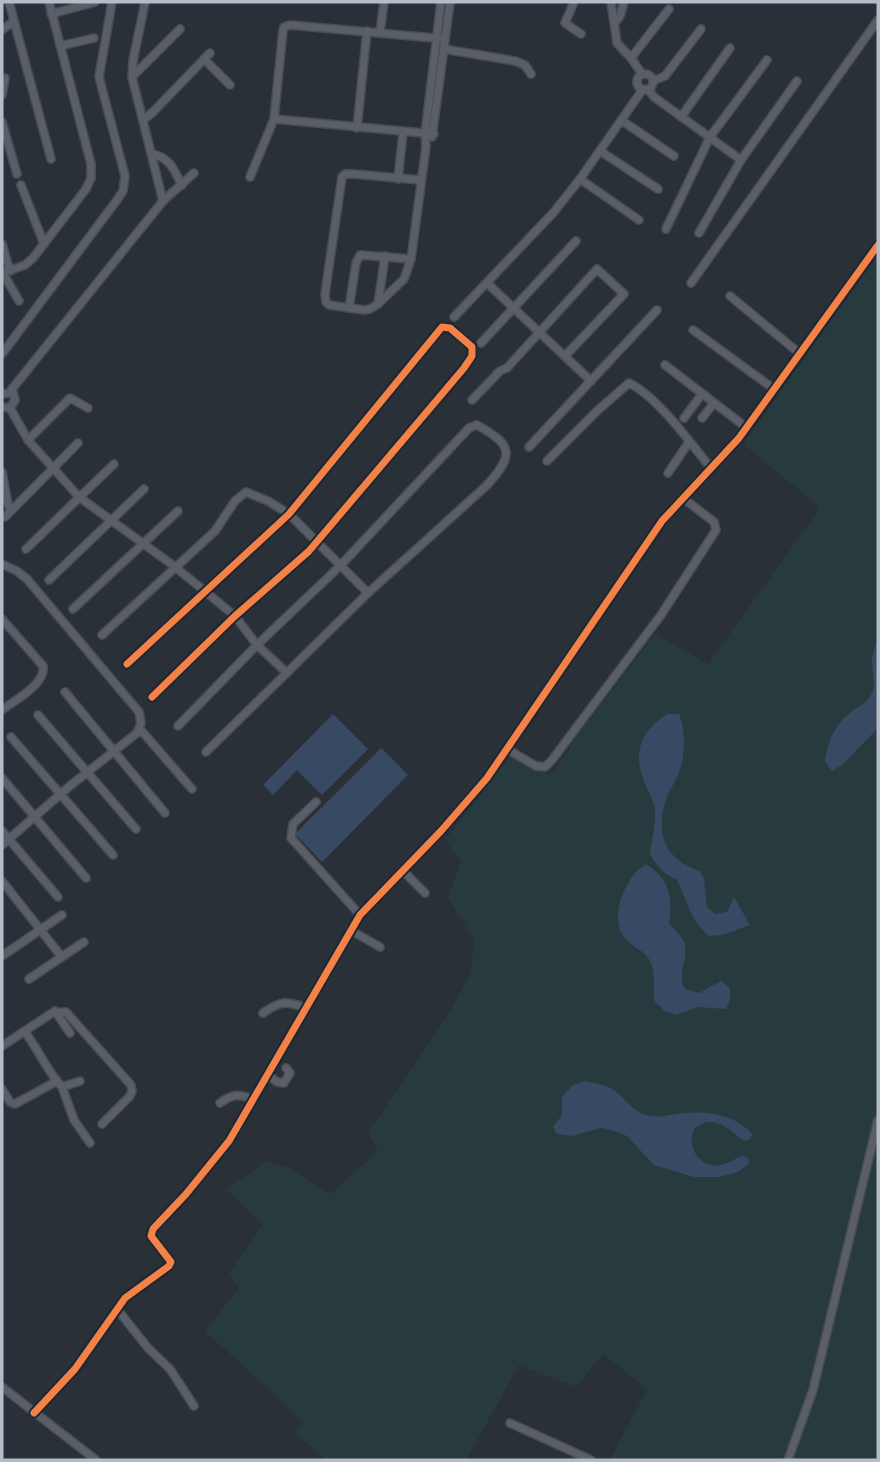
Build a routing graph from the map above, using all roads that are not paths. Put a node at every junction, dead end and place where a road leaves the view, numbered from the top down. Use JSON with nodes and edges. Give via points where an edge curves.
{"nodes":[{"id":1,"x":9,"y":2,"type":"edge"},
{"id":2,"x":49,"y":2,"type":"edge"},
{"id":3,"x":95,"y":2,"type":"edge"},
{"id":4,"x":112,"y":2,"type":"edge"},
{"id":5,"x":145,"y":2,"type":"edge"},
{"id":6,"x":383,"y":2,"type":"edge"},
{"id":7,"x":441,"y":2,"type":"edge"},
{"id":8,"x":450,"y":2,"type":"edge"},
{"id":9,"x":574,"y":2,"type":"edge"},
{"id":10,"x":610,"y":2,"type":"edge"},
{"id":11,"x":624,"y":2,"type":"edge"},
{"id":12,"x":668,"y":9,"type":"dead end"},
{"id":13,"x":51,"y":14,"type":"junction"},
{"id":14,"x":878,"y":20,"type":"edge"},
{"id":15,"x":14,"y":21,"type":"junction"},
{"id":16,"x":615,"y":23,"type":"junction"},
{"id":17,"x":180,"y":29,"type":"dead end"},
{"id":18,"x":701,"y":29,"type":"dead end"},
{"id":19,"x":2,"y":30,"type":"edge"},
{"id":20,"x":367,"y":31,"type":"junction"},
{"id":21,"x":380,"y":32,"type":"junction"},
{"id":22,"x":581,"y":34,"type":"dead end"},
{"id":23,"x":94,"y":38,"type":"dead end"},
{"id":24,"x":436,"y":38,"type":"junction"},
{"id":25,"x":445,"y":39,"type":"junction"},
{"id":26,"x":60,"y":46,"type":"junction"},
{"id":27,"x":730,"y":48,"type":"dead end"},
{"id":28,"x":444,"y":49,"type":"junction"},
{"id":29,"x":631,"y":58,"type":"junction"},
{"id":30,"x":767,"y":60,"type":"dead end"},
{"id":31,"x":642,"y":74,"type":"junction"},
{"id":32,"x":531,"y":75,"type":"dead end"},
{"id":33,"x":132,"y":77,"type":"junction"},
{"id":34,"x":5,"y":78,"type":"dead end"},
{"id":35,"x":797,"y":81,"type":"dead end"},
{"id":36,"x":230,"y":85,"type":"dead end"},
{"id":37,"x":648,"y":86,"type":"junction"},
{"id":38,"x":2,"y":94,"type":"edge"},
{"id":39,"x":681,"y":117,"type":"junction"},
{"id":40,"x":274,"y":119,"type":"junction"},
{"id":41,"x":143,"y":120,"type":"junction"},
{"id":42,"x":621,"y":120,"type":"junction"},
{"id":43,"x":2,"y":122,"type":"edge"},
{"id":44,"x":357,"y":128,"type":"junction"},
{"id":45,"x":403,"y":133,"type":"junction"},
{"id":46,"x":429,"y":134,"type":"junction"},
{"id":47,"x":709,"y":137,"type":"junction"},
{"id":48,"x":4,"y":140,"type":"edge"},
{"id":49,"x":600,"y":151,"type":"junction"},
{"id":50,"x":153,"y":154,"type":"junction"},
{"id":51,"x":674,"y":156,"type":"dead end"},
{"id":52,"x":51,"y":159,"type":"dead end"},
{"id":53,"x":741,"y":160,"type":"junction"},
{"id":54,"x":194,"y":173,"type":"dead end"},
{"id":55,"x":17,"y":174,"type":"dead end"},
{"id":56,"x":250,"y":177,"type":"dead end"},
{"id":57,"x":398,"y":179,"type":"junction"},
{"id":58,"x":580,"y":179,"type":"junction"},
{"id":59,"x":421,"y":180,"type":"junction"},
{"id":60,"x":21,"y":185,"type":"dead end"},
{"id":61,"x":182,"y":185,"type":"junction"},
{"id":62,"x":658,"y":189,"type":"dead end"},
{"id":63,"x":163,"y":201,"type":"junction"},
{"id":64,"x":639,"y":220,"type":"dead end"},
{"id":65,"x":666,"y":229,"type":"dead end"},
{"id":66,"x":699,"y":233,"type":"dead end"},
{"id":67,"x":576,"y":241,"type":"dead end"},
{"id":68,"x":2,"y":244,"type":"edge"},
{"id":69,"x":44,"y":244,"type":"junction"},
{"id":70,"x":878,"y":245,"type":"edge"},
{"id":71,"x":385,"y":256,"type":"junction"},
{"id":72,"x":411,"y":258,"type":"junction"},
{"id":73,"x":5,"y":272,"type":"edge"},
{"id":74,"x":487,"y":283,"type":"junction"},
{"id":75,"x":691,"y":283,"type":"dead end"},
{"id":76,"x":730,"y":296,"type":"dead end"},
{"id":77,"x":19,"y":301,"type":"dead end"},
{"id":78,"x":378,"y":304,"type":"junction"},
{"id":79,"x":349,"y":308,"type":"junction"},
{"id":80,"x":513,"y":308,"type":"junction"},
{"id":81,"x":657,"y":310,"type":"dead end"},
{"id":82,"x":454,"y":317,"type":"dead end"},
{"id":83,"x":693,"y":330,"type":"dead end"},
{"id":84,"x":539,"y":332,"type":"junction"},
{"id":85,"x":481,"y":343,"type":"dead end"},
{"id":86,"x":799,"y":353,"type":"junction"},
{"id":87,"x":2,"y":354,"type":"edge"},
{"id":88,"x":565,"y":356,"type":"junction"},
{"id":89,"x":664,"y":365,"type":"dead end"},
{"id":90,"x":591,"y":381,"type":"junction"},
{"id":91,"x":12,"y":389,"type":"junction"},
{"id":92,"x":774,"y":389,"type":"junction"},
{"id":93,"x":2,"y":394,"type":"edge"},
{"id":94,"x":702,"y":394,"type":"junction"},
{"id":95,"x":472,"y":400,"type":"dead end"},
{"id":96,"x":714,"y":403,"type":"junction"},
{"id":97,"x":6,"y":407,"type":"edge"},
{"id":98,"x":88,"y":408,"type":"dead end"},
{"id":99,"x":684,"y":418,"type":"dead end"},
{"id":100,"x":702,"y":418,"type":"dead end"},
{"id":101,"x":747,"y":428,"type":"junction"},
{"id":102,"x":28,"y":440,"type":"junction"},
{"id":103,"x":689,"y":442,"type":"junction"},
{"id":104,"x":78,"y":443,"type":"dead end"},
{"id":105,"x":529,"y":447,"type":"dead end"},
{"id":106,"x":547,"y":461,"type":"dead end"},
{"id":107,"x":114,"y":464,"type":"dead end"},
{"id":108,"x":711,"y":468,"type":"junction"},
{"id":109,"x":53,"y":469,"type":"junction"},
{"id":110,"x":2,"y":472,"type":"edge"},
{"id":111,"x":668,"y":472,"type":"dead end"},
{"id":112,"x":144,"y":489,"type":"dead end"},
{"id":113,"x":79,"y":497,"type":"junction"},
{"id":114,"x":683,"y":498,"type":"junction"},
{"id":115,"x":11,"y":510,"type":"junction"},
{"id":116,"x":178,"y":511,"type":"dead end"},
{"id":117,"x":289,"y":514,"type":"junction"},
{"id":118,"x":5,"y":517,"type":"dead end"},
{"id":119,"x":110,"y":521,"type":"junction"},
{"id":120,"x":316,"y":541,"type":"junction"},
{"id":121,"x":142,"y":544,"type":"junction"},
{"id":122,"x":26,"y":549,"type":"dead end"},
{"id":123,"x":2,"y":564,"type":"edge"},
{"id":124,"x":174,"y":566,"type":"junction"},
{"id":125,"x":340,"y":566,"type":"junction"},
{"id":126,"x":49,"y":580,"type":"dead end"},
{"id":127,"x":204,"y":591,"type":"junction"},
{"id":128,"x":368,"y":593,"type":"junction"},
{"id":129,"x":73,"y":610,"type":"dead end"},
{"id":130,"x":236,"y":617,"type":"junction"},
{"id":131,"x":2,"y":619,"type":"edge"},
{"id":132,"x":102,"y":635,"type":"dead end"},
{"id":133,"x":257,"y":645,"type":"junction"},
{"id":134,"x":127,"y":664,"type":"dead end"},
{"id":135,"x":287,"y":673,"type":"junction"},
{"id":136,"x":65,"y":692,"type":"dead end"},
{"id":137,"x":152,"y":697,"type":"dead end"},
{"id":138,"x":2,"y":710,"type":"edge"},
{"id":139,"x":38,"y":715,"type":"dead end"},
{"id":140,"x":178,"y":726,"type":"dead end"},
{"id":141,"x":140,"y":729,"type":"junction"},
{"id":142,"x":11,"y":737,"type":"dead end"},
{"id":143,"x":507,"y":749,"type":"junction"},
{"id":144,"x":114,"y":752,"type":"junction"},
{"id":145,"x":206,"y":752,"type":"dead end"},
{"id":146,"x":87,"y":773,"type":"junction"},
{"id":147,"x":2,"y":778,"type":"edge"},
{"id":148,"x":192,"y":789,"type":"dead end"},
{"id":149,"x":60,"y":794,"type":"junction"},
{"id":150,"x":316,"y":802,"type":"dead end"},
{"id":151,"x":165,"y":813,"type":"dead end"},
{"id":152,"x":35,"y":818,"type":"junction"},
{"id":153,"x":136,"y":829,"type":"dead end"},
{"id":154,"x":2,"y":831,"type":"edge"},
{"id":155,"x":9,"y":839,"type":"junction"},
{"id":156,"x":2,"y":845,"type":"edge"},
{"id":157,"x":113,"y":855,"type":"dead end"},
{"id":158,"x":402,"y":870,"type":"junction"},
{"id":159,"x":86,"y":878,"type":"dead end"},
{"id":160,"x":2,"y":881,"type":"edge"},
{"id":161,"x":425,"y":893,"type":"dead end"},
{"id":162,"x":58,"y":897,"type":"dead end"},
{"id":163,"x":62,"y":915,"type":"dead end"},
{"id":164,"x":360,"y":915,"type":"junction"},
{"id":165,"x":42,"y":930,"type":"junction"},
{"id":166,"x":350,"y":930,"type":"junction"},
{"id":167,"x":83,"y":942,"type":"dead end"},
{"id":168,"x":380,"y":947,"type":"dead end"},
{"id":169,"x":2,"y":956,"type":"edge"},
{"id":170,"x":61,"y":956,"type":"junction"},
{"id":171,"x":29,"y":979,"type":"dead end"},
{"id":172,"x":307,"y":1008,"type":"junction"},
{"id":173,"x":55,"y":1012,"type":"junction"},
{"id":174,"x":263,"y":1013,"type":"dead end"},
{"id":175,"x":24,"y":1031,"type":"junction"},
{"id":176,"x":70,"y":1033,"type":"dead end"},
{"id":177,"x":2,"y":1046,"type":"edge"},
{"id":178,"x":286,"y":1068,"type":"dead end"},
{"id":179,"x":268,"y":1075,"type":"junction"},
{"id":180,"x":80,"y":1081,"type":"dead end"},
{"id":181,"x":59,"y":1084,"type":"junction"},
{"id":182,"x":2,"y":1089,"type":"edge"},
{"id":183,"x":253,"y":1100,"type":"junction"},
{"id":184,"x":220,"y":1103,"type":"dead end"},
{"id":185,"x":878,"y":1119,"type":"edge"},
{"id":186,"x":102,"y":1125,"type":"dead end"},
{"id":187,"x":90,"y":1143,"type":"dead end"},
{"id":188,"x":117,"y":1308,"type":"junction"},
{"id":189,"x":2,"y":1387,"type":"edge"},
{"id":190,"x":194,"y":1406,"type":"dead end"},
{"id":191,"x":34,"y":1413,"type":"junction"},
{"id":192,"x":510,"y":1423,"type":"dead end"},
{"id":193,"x":96,"y":1460,"type":"edge"},
{"id":194,"x":591,"y":1460,"type":"edge"},
{"id":195,"x":788,"y":1460,"type":"edge"}],
"edges":[{"from":1,"to":15,"type":"street"},
{"from":2,"to":13,"type":"street"},
{"from":3,"to":13,"type":"street"},
{"from":4,"to":87,"type":"street","via":[[99,77],[125,184]]},
{"from":5,"to":33,"type":"street"},
{"from":6,"to":21,"type":"street"},
{"from":7,"to":24,"type":"street"},
{"from":8,"to":25,"type":"street"},
{"from":9,"to":22,"type":"street","via":[[565,23]]},
{"from":10,"to":16,"type":"street"},
{"from":11,"to":16,"type":"street"},
{"from":12,"to":29,"type":"street"},
{"from":13,"to":26,"type":"street"},
{"from":14,"to":75,"type":"street"},
{"from":15,"to":19,"type":"street"},
{"from":15,"to":52,"type":"street"},
{"from":16,"to":29,"type":"street","via":[[617,43]]},
{"from":17,"to":33,"type":"street"},
{"from":18,"to":37,"type":"street","via":[[664,76]]},
{"from":20,"to":21,"type":"street"},
{"from":20,"to":40,"type":"street","via":[[284,27]]},
{"from":20,"to":44,"type":"street"},
{"from":21,"to":24,"type":"street"},
{"from":23,"to":26,"type":"street"},
{"from":24,"to":25,"type":"street"},
{"from":24,"to":46,"type":"street"},
{"from":25,"to":28,"type":"street"},
{"from":26,"to":69,"type":"street","via":[[91,178]]},
{"from":27,"to":39,"type":"street"},
{"from":28,"to":32,"type":"street","via":[[515,61],[525,65]]},
{"from":28,"to":46,"type":"street"},
{"from":29,"to":31,"type":"street"},
{"from":30,"to":47,"type":"street"},
{"from":31,"to":37,"type":"street","via":[[649,75]]},
{"from":31,"to":37,"type":"street","via":[[637,80]]},
{"from":33,"to":41,"type":"street"},
{"from":34,"to":38,"type":"street"},
{"from":35,"to":53,"type":"street"},
{"from":36,"to":41,"type":"street","via":[[207,56]]},
{"from":37,"to":39,"type":"street","via":[[654,97]]},
{"from":37,"to":42,"type":"street"},
{"from":39,"to":47,"type":"street"},
{"from":40,"to":44,"type":"street"},
{"from":40,"to":56,"type":"street"},
{"from":41,"to":50,"type":"street"},
{"from":42,"to":49,"type":"street"},
{"from":42,"to":51,"type":"street"},
{"from":43,"to":48,"type":"street"},
{"from":44,"to":45,"type":"street"},
{"from":45,"to":46,"type":"street"},
{"from":45,"to":57,"type":"street"},
{"from":46,"to":59,"type":"street"},
{"from":47,"to":53,"type":"street"},
{"from":47,"to":65,"type":"street"},
{"from":48,"to":55,"type":"street"},
{"from":49,"to":58,"type":"street"},
{"from":49,"to":62,"type":"street"},
{"from":50,"to":61,"type":"street","via":[[170,162]]},
{"from":50,"to":63,"type":"street"},
{"from":53,"to":66,"type":"street"},
{"from":54,"to":61,"type":"street"},
{"from":57,"to":59,"type":"street"},
{"from":57,"to":79,"type":"street","via":[[345,174],[340,181],[324,298],[330,305]]},
{"from":58,"to":64,"type":"street"},
{"from":58,"to":74,"type":"street"},
{"from":59,"to":72,"type":"street"},
{"from":60,"to":69,"type":"street"},
{"from":61,"to":63,"type":"street"},
{"from":63,"to":91,"type":"street"},
{"from":67,"to":80,"type":"street"},
{"from":68,"to":73,"type":"street"},
{"from":69,"to":73,"type":"street","via":[[29,262]]},
{"from":70,"to":86,"type":"street"},
{"from":71,"to":72,"type":"street"},
{"from":71,"to":78,"type":"street"},
{"from":71,"to":79,"type":"street","via":[[363,254],[358,258]]},
{"from":72,"to":78,"type":"street","via":[[404,279]]},
{"from":73,"to":77,"type":"street"},
{"from":74,"to":80,"type":"street"},
{"from":74,"to":82,"type":"street"},
{"from":76,"to":86,"type":"street"},
{"from":78,"to":79,"type":"street","via":[[363,310]]},
{"from":80,"to":84,"type":"street"},
{"from":80,"to":85,"type":"street"},
{"from":81,"to":90,"type":"street"},
{"from":83,"to":92,"type":"street"},
{"from":84,"to":88,"type":"street"},
{"from":84,"to":88,"type":"street","via":[[597,269],[606,277],[624,294]]},
{"from":84,"to":95,"type":"street"},
{"from":86,"to":92,"type":"street"},
{"from":88,"to":90,"type":"street"},
{"from":89,"to":94,"type":"street"},
{"from":90,"to":105,"type":"street"},
{"from":91,"to":93,"type":"street"},
{"from":91,"to":97,"type":"street","via":[[15,400]]},
{"from":92,"to":101,"type":"street"},
{"from":94,"to":96,"type":"street"},
{"from":94,"to":99,"type":"street"},
{"from":96,"to":100,"type":"street"},
{"from":96,"to":101,"type":"street"},
{"from":97,"to":102,"type":"street"},
{"from":98,"to":102,"type":"street","via":[[70,398]]},
{"from":101,"to":108,"type":"street"},
{"from":102,"to":109,"type":"street"},
{"from":103,"to":106,"type":"street","via":[[666,414],[629,383]]},
{"from":103,"to":108,"type":"street"},
{"from":103,"to":111,"type":"street"},
{"from":104,"to":109,"type":"street"},
{"from":107,"to":113,"type":"street"},
{"from":108,"to":114,"type":"street"},
{"from":109,"to":113,"type":"street"},
{"from":109,"to":115,"type":"street"},
{"from":110,"to":115,"type":"street"},
{"from":112,"to":119,"type":"street"},
{"from":113,"to":119,"type":"street"},
{"from":113,"to":122,"type":"street"},
{"from":114,"to":143,"type":"street","via":[[662,521]]},
{"from":114,"to":143,"type":"street","via":[[714,522],[716,530],[661,615],[545,766],[536,766]]},
{"from":115,"to":118,"type":"street"},
{"from":116,"to":121,"type":"street"},
{"from":117,"to":120,"type":"street"},
{"from":117,"to":120,"type":"street","via":[[442,327],[450,328],[472,347],[464,368]]},
{"from":117,"to":124,"type":"street","via":[[246,492],[215,531]]},
{"from":117,"to":127,"type":"street"},
{"from":119,"to":121,"type":"street"},
{"from":119,"to":126,"type":"street"},
{"from":120,"to":125,"type":"street"},
{"from":120,"to":130,"type":"street"},
{"from":121,"to":124,"type":"street"},
{"from":121,"to":129,"type":"street"},
{"from":123,"to":141,"type":"street","via":[[27,579],[75,635],[139,712]]},
{"from":124,"to":127,"type":"street"},
{"from":124,"to":132,"type":"street"},
{"from":125,"to":128,"type":"street"},
{"from":125,"to":128,"type":"street","via":[[469,428],[477,425],[503,443],[505,457],[493,478]]},
{"from":125,"to":133,"type":"street"},
{"from":127,"to":130,"type":"street"},
{"from":127,"to":134,"type":"street"},
{"from":128,"to":135,"type":"street"},
{"from":130,"to":133,"type":"street"},
{"from":130,"to":137,"type":"street"},
{"from":131,"to":138,"type":"street","via":[[44,671]]},
{"from":133,"to":135,"type":"street"},
{"from":133,"to":140,"type":"street"},
{"from":135,"to":145,"type":"street"},
{"from":136,"to":144,"type":"street"},
{"from":139,"to":146,"type":"street"},
{"from":141,"to":144,"type":"street"},
{"from":141,"to":148,"type":"street"},
{"from":142,"to":149,"type":"street"},
{"from":143,"to":158,"type":"street","via":[[487,778]]},
{"from":144,"to":146,"type":"street"},
{"from":144,"to":151,"type":"street"},
{"from":146,"to":149,"type":"street"},
{"from":146,"to":153,"type":"street"},
{"from":147,"to":152,"type":"street"},
{"from":149,"to":152,"type":"street"},
{"from":149,"to":157,"type":"street"},
{"from":150,"to":164,"type":"street","via":[[293,824],[290,838]]},
{"from":152,"to":155,"type":"street"},
{"from":152,"to":159,"type":"street"},
{"from":154,"to":155,"type":"street"},
{"from":155,"to":156,"type":"street"},
{"from":155,"to":162,"type":"street"},
{"from":158,"to":161,"type":"street"},
{"from":158,"to":164,"type":"street"},
{"from":160,"to":165,"type":"street"},
{"from":163,"to":165,"type":"street"},
{"from":164,"to":166,"type":"street"},
{"from":165,"to":169,"type":"street"},
{"from":165,"to":170,"type":"street"},
{"from":166,"to":168,"type":"street"},
{"from":166,"to":172,"type":"street"},
{"from":167,"to":170,"type":"street"},
{"from":170,"to":171,"type":"street"},
{"from":172,"to":174,"type":"street","via":[[285,1001]]},
{"from":172,"to":179,"type":"street"},
{"from":173,"to":175,"type":"street"},
{"from":173,"to":176,"type":"street"},
{"from":173,"to":186,"type":"street","via":[[66,1012],[131,1086],[130,1096]]},
{"from":175,"to":177,"type":"street"},
{"from":175,"to":181,"type":"street"},
{"from":178,"to":179,"type":"street","via":[[290,1073],[284,1083]]},
{"from":179,"to":183,"type":"street"},
{"from":180,"to":181,"type":"street"},
{"from":181,"to":182,"type":"street","via":[[20,1103],[10,1102]]},
{"from":181,"to":187,"type":"street"},
{"from":183,"to":184,"type":"street","via":[[239,1094]]},
{"from":183,"to":188,"type":"street","via":[[222,1150],[153,1229],[151,1236],[168,1256],[169,1266]]},
{"from":185,"to":195,"type":"street","via":[[813,1390]]},
{"from":188,"to":190,"type":"street","via":[[170,1369]]},
{"from":188,"to":191,"type":"street","via":[[83,1359]]},
{"from":189,"to":191,"type":"street"},
{"from":191,"to":193,"type":"street"},
{"from":192,"to":194,"type":"street"}]}
